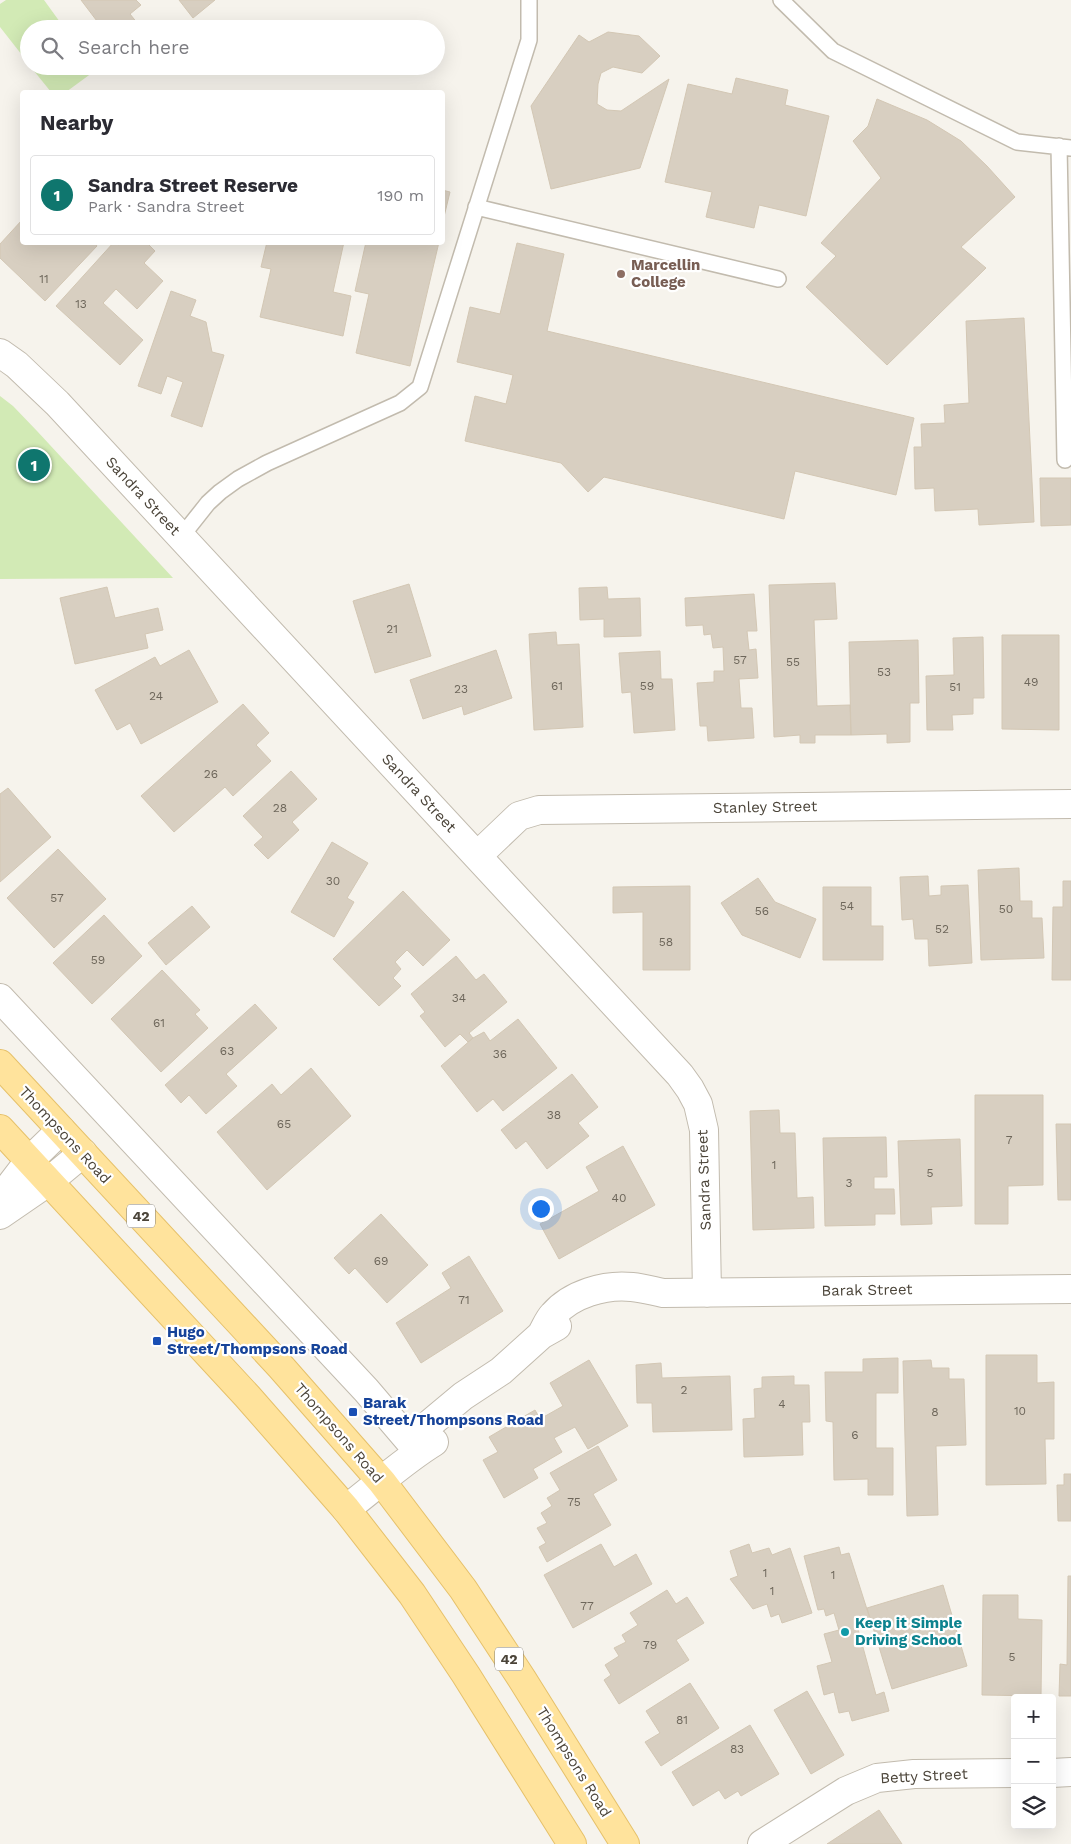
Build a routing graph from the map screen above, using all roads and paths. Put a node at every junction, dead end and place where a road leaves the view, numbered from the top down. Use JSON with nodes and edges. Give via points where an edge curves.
{"nodes":[{"id":1,"x":529,"y":0,"type":"edge"},
{"id":2,"x":781,"y":0,"type":"edge"},
{"id":3,"x":1065,"y":147,"type":"edge"},
{"id":4,"x":476,"y":206,"type":"junction"},
{"id":5,"x":778,"y":279,"type":"dead end"},
{"id":6,"x":0,"y":353,"type":"edge"},
{"id":7,"x":1065,"y":460,"type":"dead end"},
{"id":8,"x":181,"y":537,"type":"junction"},
{"id":9,"x":1071,"y":804,"type":"edge"},
{"id":10,"x":477,"y":856,"type":"junction"},
{"id":11,"x":0,"y":998,"type":"edge"},
{"id":12,"x":0,"y":1064,"type":"edge"},
{"id":13,"x":0,"y":1129,"type":"edge"},
{"id":14,"x":61,"y":1130,"type":"junction"},
{"id":15,"x":83,"y":1153,"type":"junction"},
{"id":16,"x":29,"y":1161,"type":"junction"},
{"id":17,"x":48,"y":1182,"type":"junction"},
{"id":18,"x":0,"y":1199,"type":"edge"},
{"id":19,"x":0,"y":1215,"type":"edge"},
{"id":20,"x":1071,"y":1289,"type":"edge"},
{"id":21,"x":707,"y":1293,"type":"junction"},
{"id":22,"x":418,"y":1451,"type":"junction"},
{"id":23,"x":382,"y":1482,"type":"junction"},
{"id":24,"x":346,"y":1509,"type":"junction"},
{"id":25,"x":1071,"y":1772,"type":"edge"},
{"id":26,"x":1011,"y":1773,"type":"edge"},
{"id":27,"x":1056,"y":1773,"type":"edge"},
{"id":28,"x":572,"y":1844,"type":"edge"},
{"id":29,"x":625,"y":1844,"type":"edge"},
{"id":30,"x":762,"y":1844,"type":"edge"}],
"edges":[{"from":1,"to":4,"type":"lane","via":[[528,40]]},
{"from":2,"to":3,"type":"lane","via":[[833,51],[1017,142]]},
{"from":3,"to":7,"type":"lane"},
{"from":4,"to":5,"type":"lane"},
{"from":4,"to":8,"type":"lane","via":[[420,386],[400,403],[242,476],[214,498]]},
{"from":6,"to":8,"type":"street","name":"Sandra Street","via":[[34,380]]},
{"from":8,"to":10,"type":"street","name":"Sandra Street"},
{"from":9,"to":10,"type":"street","name":"Stanley Street","via":[[539,810],[519,816]]},
{"from":10,"to":21,"type":"street","name":"Sandra Street","via":[[690,1089],[700,1110],[704,1130]]},
{"from":11,"to":22,"type":"street","via":[[366,1390]]},
{"from":12,"to":14,"type":"main road","name":"Thompsons Road","number":"42"},
{"from":13,"to":16,"type":"main road"},
{"from":14,"to":15,"type":"main road","name":"Thompsons Road","number":"42"},
{"from":14,"to":16,"type":"street"},
{"from":15,"to":17,"type":"street"},
{"from":15,"to":23,"type":"main road","name":"Thompsons Road","number":"42","via":[[281,1367]]},
{"from":16,"to":17,"type":"main road"},
{"from":16,"to":18,"type":"street"},
{"from":17,"to":19,"type":"street"},
{"from":17,"to":24,"type":"main road","via":[[247,1396]]},
{"from":20,"to":21,"type":"street","name":"Barak Street"},
{"from":21,"to":22,"type":"street","name":"Barak Street","via":[[663,1293],[585,1311],[541,1335],[501,1371],[471,1410],[440,1438]]},
{"from":22,"to":23,"type":"street","name":"Barak Street"},
{"from":23,"to":24,"type":"street","name":"Barak Street"},
{"from":23,"to":29,"type":"main road","name":"Thompsons Road","number":"42","via":[[463,1589]]},
{"from":24,"to":28,"type":"main road","via":[[445,1642]]},
{"from":25,"to":27,"type":"street"},
{"from":26,"to":30,"type":"street","name":"Betty Street","via":[[914,1774],[878,1778],[846,1791]]}]}
